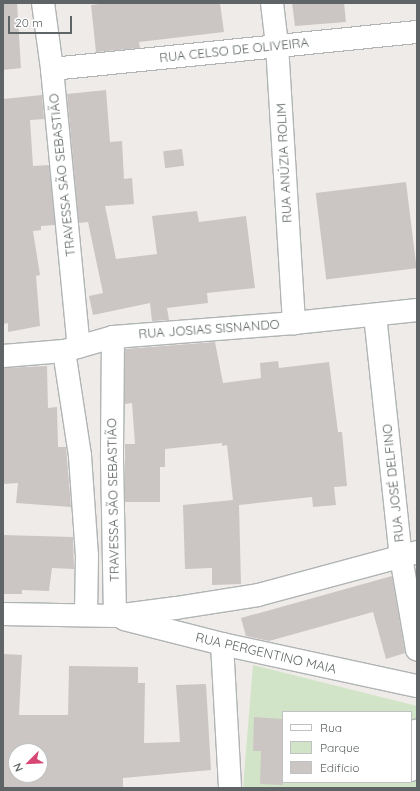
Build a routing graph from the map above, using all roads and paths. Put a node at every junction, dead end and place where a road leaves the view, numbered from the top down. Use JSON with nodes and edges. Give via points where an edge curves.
{"nodes":[{"id":1,"x":43,"y":3,"type":"edge"},
{"id":2,"x":272,"y":3,"type":"edge"},
{"id":3,"x":417,"y":32,"type":"edge"},
{"id":4,"x":277,"y":46,"type":"junction"},
{"id":5,"x":52,"y":69,"type":"junction"},
{"id":6,"x":417,"y":310,"type":"edge"},
{"id":7,"x":375,"y":315,"type":"junction"},
{"id":8,"x":294,"y":323,"type":"junction"},
{"id":9,"x":114,"y":337,"type":"junction"},
{"id":10,"x":72,"y":349,"type":"junction"},
{"id":11,"x":3,"y":356,"type":"edge"},
{"id":12,"x":409,"y":554,"type":"edge"},
{"id":13,"x":3,"y":614,"type":"edge"},
{"id":14,"x":86,"y":615,"type":"junction"},
{"id":15,"x":115,"y":616,"type":"junction"},
{"id":16,"x":222,"y":644,"type":"junction"},
{"id":17,"x":417,"y":650,"type":"edge"},
{"id":18,"x":417,"y":686,"type":"edge"},
{"id":19,"x":417,"y":730,"type":"edge"},
{"id":20,"x":412,"y":763,"type":"edge"},
{"id":21,"x":230,"y":788,"type":"edge"}],
"edges":[{"from":1,"to":5,"type":"street","name":"TRAVESSA SÃO SEBASTIÃO"},
{"from":2,"to":4,"type":"street","name":"RUA ANÚZIA ROLIM"},
{"from":3,"to":4,"type":"street","name":"RUA CELSO DE OLIVEIRA"},
{"from":4,"to":5,"type":"street","name":"RUA CELSO DE OLIVEIRA"},
{"from":4,"to":8,"type":"street","name":"RUA ANÚZIA ROLIM"},
{"from":5,"to":10,"type":"street","name":"TRAVESSA SÃO SEBASTIÃO"},
{"from":6,"to":7,"type":"street","name":"RUA JOSIAS SISNANDO"},
{"from":7,"to":8,"type":"street","name":"RUA JOSIAS SISNANDO"},
{"from":7,"to":12,"type":"street","name":"RUA JOSÉ DELFINO"},
{"from":8,"to":9,"type":"street","name":"RUA JOSIAS SISNANDO"},
{"from":9,"to":10,"type":"street","name":"RUA JOSIAS SISNANDO"},
{"from":9,"to":15,"type":"street","name":"TRAVESSA SÃO SEBASTIÃO","via":[[112,459]]},
{"from":10,"to":11,"type":"street","name":"RUA JOSIAS SISNANDO"},
{"from":10,"to":14,"type":"street","name":"TRAVESSA SÃO SEBASTIÃO","via":[[87,556]]},
{"from":12,"to":15,"type":"street","via":[[258,595]]},
{"from":12,"to":17,"type":"street","name":"RUA JOSÉ DELFINO"},
{"from":13,"to":14,"type":"street"},
{"from":14,"to":15,"type":"street"},
{"from":15,"to":16,"type":"street","name":"RUA PERGENTINO MAIA"},
{"from":16,"to":18,"type":"street","name":"RUA PERGENTINO MAIA"},
{"from":16,"to":21,"type":"street"},
{"from":19,"to":20,"type":"street"}]}
